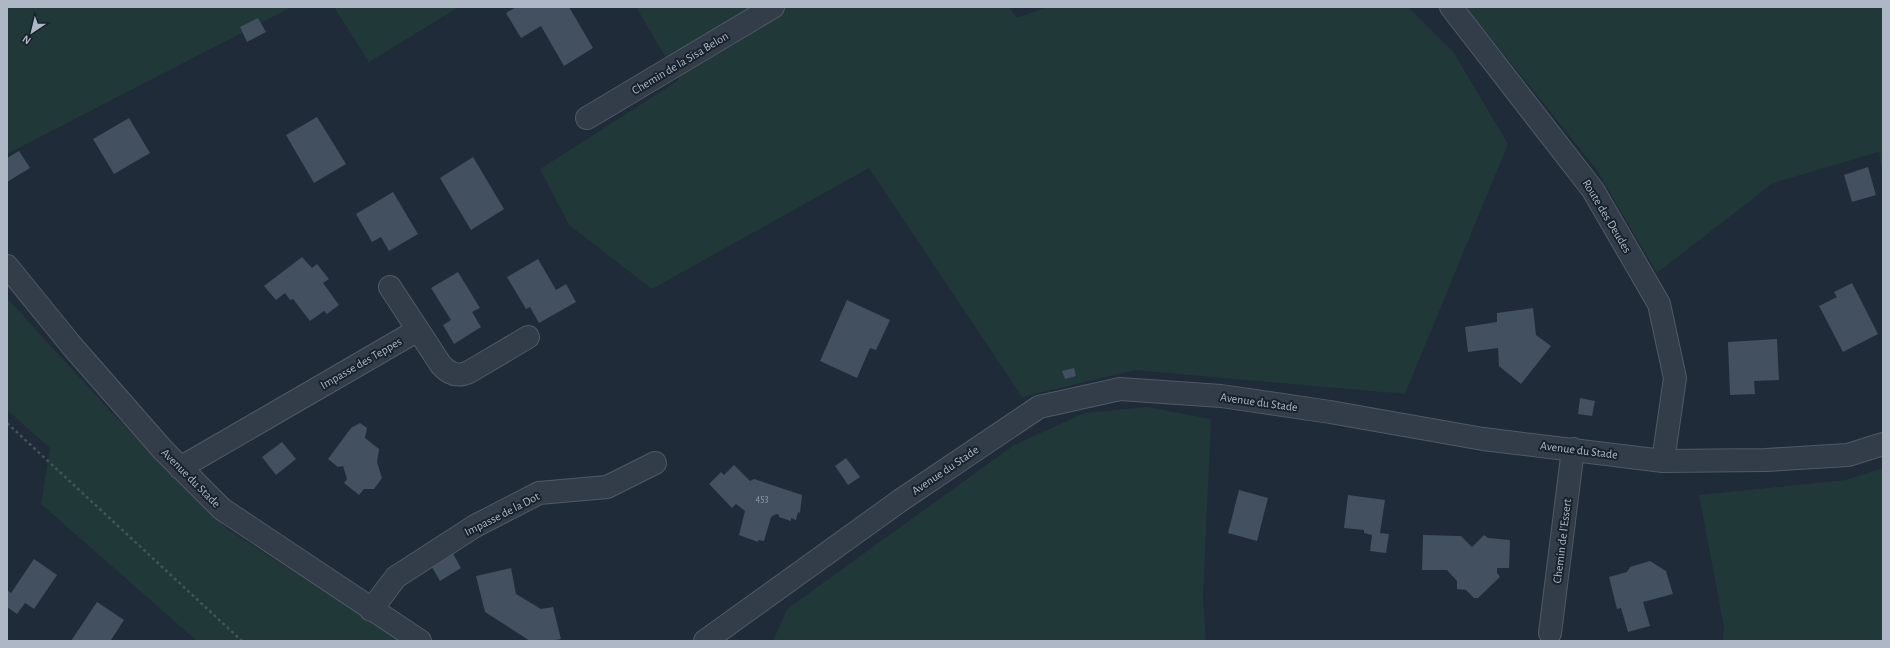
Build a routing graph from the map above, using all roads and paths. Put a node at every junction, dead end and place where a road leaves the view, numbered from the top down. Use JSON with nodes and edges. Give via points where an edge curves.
{"nodes":[{"id":1,"x":773,"y":7,"type":"edge"},
{"id":2,"x":1451,"y":7,"type":"edge"},
{"id":3,"x":587,"y":118,"type":"dead end"},
{"id":4,"x":7,"y":266,"type":"edge"},
{"id":5,"x":390,"y":287,"type":"dead end"},
{"id":6,"x":418,"y":330,"type":"junction"},
{"id":7,"x":528,"y":337,"type":"dead end"},
{"id":8,"x":7,"y":423,"type":"edge"},
{"id":9,"x":1883,"y":444,"type":"edge"},
{"id":10,"x":1573,"y":450,"type":"junction"},
{"id":11,"x":1663,"y":461,"type":"junction"},
{"id":12,"x":654,"y":463,"type":"dead end"},
{"id":13,"x":180,"y":468,"type":"junction"},
{"id":14,"x":371,"y":610,"type":"junction"},
{"id":15,"x":1550,"y":633,"type":"dead end"},
{"id":16,"x":242,"y":641,"type":"edge"},
{"id":17,"x":420,"y":641,"type":"edge"},
{"id":18,"x":705,"y":641,"type":"edge"}],
"edges":[{"from":1,"to":3,"type":"street","name":"Chemin de la Sisa Belon"},
{"from":2,"to":11,"type":"street","name":"Route des Deudes","via":[[1593,190],[1659,304],[1675,378]]},
{"from":4,"to":13,"type":"street","name":"Avenue du Stade","via":[[72,346]]},
{"from":5,"to":6,"type":"street"},
{"from":6,"to":7,"type":"street","via":[[441,366],[447,371],[463,375]]},
{"from":6,"to":13,"type":"street","name":"Impasse des Teppes"},
{"from":8,"to":16,"type":"path"},
{"from":9,"to":11,"type":"street","name":"Avenue du Stade","via":[[1848,455],[1766,460]]},
{"from":10,"to":11,"type":"street","name":"Avenue du Stade"},
{"from":10,"to":15,"type":"street","name":"Chemin de l'Essert"},
{"from":10,"to":18,"type":"street","name":"Avenue du Stade","via":[[1483,439],[1221,396],[1120,389],[1106,392],[1039,407],[901,500]]},
{"from":12,"to":14,"type":"street","name":"Impasse de la Dot","via":[[607,487],[539,493],[475,526],[396,577]]},
{"from":13,"to":14,"type":"street","name":"Avenue du Stade","via":[[222,509]]},
{"from":14,"to":17,"type":"street","name":"Avenue du Stade"}]}
